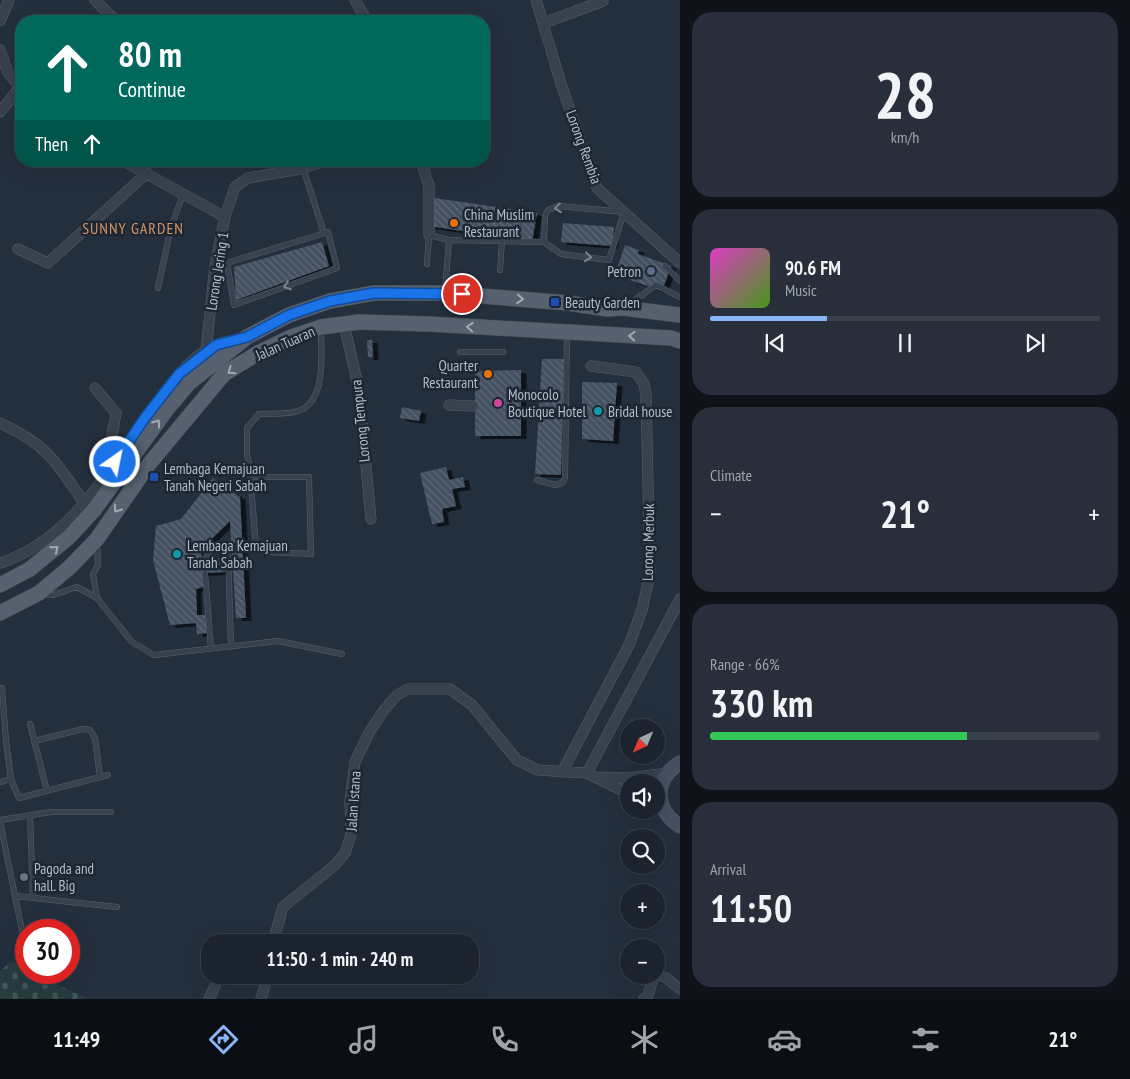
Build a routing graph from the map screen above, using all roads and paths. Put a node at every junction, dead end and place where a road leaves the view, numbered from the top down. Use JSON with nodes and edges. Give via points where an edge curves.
{"nodes":[{"id":1,"x":9,"y":0,"type":"edge"},
{"id":2,"x":95,"y":0,"type":"edge"},
{"id":3,"x":355,"y":0,"type":"edge"},
{"id":4,"x":536,"y":0,"type":"edge"},
{"id":5,"x":604,"y":2,"type":"dead end"},
{"id":6,"x":110,"y":15,"type":"edge"},
{"id":7,"x":364,"y":15,"type":"edge"},
{"id":8,"x":0,"y":21,"type":"edge"},
{"id":9,"x":544,"y":23,"type":"junction"},
{"id":10,"x":0,"y":50,"type":"edge"},
{"id":11,"x":15,"y":81,"type":"edge"},
{"id":12,"x":15,"y":94,"type":"edge"},
{"id":13,"x":0,"y":112,"type":"edge"},
{"id":14,"x":135,"y":167,"type":"edge"},
{"id":15,"x":307,"y":167,"type":"edge"},
{"id":16,"x":423,"y":167,"type":"edge"},
{"id":17,"x":304,"y":168,"type":"junction"},
{"id":18,"x":147,"y":173,"type":"junction"},
{"id":19,"x":183,"y":195,"type":"junction"},
{"id":20,"x":624,"y":212,"type":"junction"},
{"id":21,"x":226,"y":217,"type":"junction"},
{"id":22,"x":324,"y":234,"type":"junction"},
{"id":23,"x":429,"y":234,"type":"junction"},
{"id":24,"x":449,"y":240,"type":"junction"},
{"id":25,"x":502,"y":241,"type":"junction"},
{"id":26,"x":544,"y":242,"type":"junction"},
{"id":27,"x":18,"y":248,"type":"dead end"},
{"id":28,"x":227,"y":263,"type":"junction"},
{"id":29,"x":680,"y":263,"type":"edge"},
{"id":30,"x":427,"y":264,"type":"dead end"},
{"id":31,"x":215,"y":266,"type":"junction"},
{"id":32,"x":665,"y":266,"type":"dead end"},
{"id":33,"x":500,"y":270,"type":"dead end"},
{"id":34,"x":680,"y":281,"type":"edge"},
{"id":35,"x":158,"y":288,"type":"dead end"},
{"id":36,"x":445,"y":293,"type":"junction"},
{"id":37,"x":680,"y":296,"type":"edge"},
{"id":38,"x":623,"y":308,"type":"junction"},
{"id":39,"x":680,"y":315,"type":"edge"},
{"id":40,"x":344,"y":324,"type":"junction"},
{"id":41,"x":321,"y":327,"type":"junction"},
{"id":42,"x":567,"y":332,"type":"junction"},
{"id":43,"x":247,"y":337,"type":"junction"},
{"id":44,"x":680,"y":341,"type":"edge"},
{"id":45,"x":206,"y":351,"type":"junction"},
{"id":46,"x":460,"y":352,"type":"dead end"},
{"id":47,"x":503,"y":352,"type":"dead end"},
{"id":48,"x":591,"y":366,"type":"dead end"},
{"id":49,"x":95,"y":388,"type":"dead end"},
{"id":50,"x":449,"y":405,"type":"dead end"},
{"id":51,"x":473,"y":406,"type":"dead end"},
{"id":52,"x":0,"y":423,"type":"edge"},
{"id":53,"x":115,"y":462,"type":"junction"},
{"id":54,"x":250,"y":472,"type":"junction"},
{"id":55,"x":537,"y":480,"type":"dead end"},
{"id":56,"x":85,"y":504,"type":"junction"},
{"id":57,"x":371,"y":519,"type":"dead end"},
{"id":58,"x":97,"y":538,"type":"junction"},
{"id":59,"x":205,"y":558,"type":"dead end"},
{"id":60,"x":0,"y":563,"type":"edge"},
{"id":61,"x":70,"y":567,"type":"junction"},
{"id":62,"x":30,"y":569,"type":"junction"},
{"id":63,"x":205,"y":573,"type":"dead end"},
{"id":64,"x":0,"y":585,"type":"edge"},
{"id":65,"x":39,"y":593,"type":"junction"},
{"id":66,"x":97,"y":598,"type":"junction"},
{"id":67,"x":680,"y":599,"type":"edge"},
{"id":68,"x":0,"y":613,"type":"edge"},
{"id":69,"x":231,"y":646,"type":"junction"},
{"id":70,"x":211,"y":648,"type":"junction"},
{"id":71,"x":342,"y":654,"type":"dead end"},
{"id":72,"x":2,"y":688,"type":"dead end"},
{"id":73,"x":30,"y":724,"type":"dead end"},
{"id":74,"x":34,"y":741,"type":"junction"},
{"id":75,"x":676,"y":763,"type":"edge"},
{"id":76,"x":562,"y":772,"type":"junction"},
{"id":77,"x":108,"y":775,"type":"dead end"},
{"id":78,"x":591,"y":775,"type":"junction"},
{"id":79,"x":100,"y":777,"type":"junction"},
{"id":80,"x":11,"y":779,"type":"junction"},
{"id":81,"x":665,"y":780,"type":"edge"},
{"id":82,"x":0,"y":782,"type":"edge"},
{"id":83,"x":620,"y":790,"type":"edge"},
{"id":84,"x":47,"y":791,"type":"junction"},
{"id":85,"x":112,"y":812,"type":"dead end"},
{"id":86,"x":665,"y":814,"type":"edge"},
{"id":87,"x":30,"y":815,"type":"junction"},
{"id":88,"x":0,"y":821,"type":"edge"},
{"id":89,"x":680,"y":826,"type":"edge"},
{"id":90,"x":15,"y":896,"type":"junction"},
{"id":91,"x":33,"y":898,"type":"junction"},
{"id":92,"x":118,"y":907,"type":"dead end"},
{"id":93,"x":20,"y":919,"type":"edge"},
{"id":94,"x":275,"y":934,"type":"edge"},
{"id":95,"x":665,"y":978,"type":"edge"},
{"id":96,"x":265,"y":984,"type":"edge"},
{"id":97,"x":652,"y":984,"type":"edge"},
{"id":98,"x":215,"y":986,"type":"dead end"},
{"id":99,"x":680,"y":989,"type":"edge"},
{"id":100,"x":209,"y":999,"type":"edge"},
{"id":101,"x":261,"y":999,"type":"edge"},
{"id":102,"x":644,"y":999,"type":"edge"}],
"edges":[{"from":1,"to":8,"type":"street"},
{"from":2,"to":6,"type":"street"},
{"from":3,"to":7,"type":"street"},
{"from":4,"to":9,"type":"street","name":"Lorong Rembia"},
{"from":5,"to":9,"type":"street"},
{"from":9,"to":20,"type":"street","name":"Lorong Rembia","via":[[597,188]]},
{"from":10,"to":11,"type":"street","via":[[8,73]]},
{"from":12,"to":13,"type":"street"},
{"from":14,"to":18,"type":"street","name":"Lorong Jering 1"},
{"from":15,"to":17,"type":"street"},
{"from":16,"to":23,"type":"street","via":[[429,186]]},
{"from":17,"to":21,"type":"street","via":[[248,178],[235,187]]},
{"from":17,"to":22,"type":"lane"},
{"from":18,"to":19,"type":"street","name":"Lorong Jering 1"},
{"from":18,"to":27,"type":"street","via":[[48,263]]},
{"from":19,"to":21,"type":"street","name":"Lorong Jering 1"},
{"from":19,"to":35,"type":"lane","via":[[171,227]]},
{"from":20,"to":26,"type":"lane","one_way":true,"via":[[558,206],[548,210],[545,216]]},
{"from":26,"to":20,"type":"lane","one_way":true,"via":[[561,254],[609,260]]},
{"from":20,"to":29,"type":"street","name":"Lorong Rembia"},
{"from":21,"to":31,"type":"street","name":"Lorong Jering 1"},
{"from":22,"to":28,"type":"lane"},
{"from":22,"to":28,"type":"lane","one_way":true,"via":[[328,232],[337,268],[234,305]]},
{"from":23,"to":24,"type":"lane"},
{"from":23,"to":30,"type":"lane"},
{"from":24,"to":25,"type":"lane"},
{"from":24,"to":36,"type":"lane"},
{"from":25,"to":26,"type":"lane"},
{"from":25,"to":33,"type":"lane"},
{"from":28,"to":31,"type":"lane"},
{"from":31,"to":45,"type":"street","name":"Lorong Jering 1"},
{"from":32,"to":34,"type":"lane"},
{"from":36,"to":38,"type":"main road","name":"Jalan Tuaran","one_way":true},
{"from":36,"to":43,"type":"main road","name":"Jalan Tuaran","via":[[374,293],[330,301],[289,315]]},
{"from":37,"to":38,"type":"lane","via":[[656,285]]},
{"from":38,"to":39,"type":"main road","name":"Jalan Tuaran"},
{"from":40,"to":41,"type":"main road","name":"Jalan Tuaran"},
{"from":42,"to":40,"type":"main road","name":"Jalan Tuaran","one_way":true,"via":[[429,324]]},
{"from":40,"to":57,"type":"street","name":"Lorong Tempura","via":[[359,390]]},
{"from":41,"to":54,"type":"lane","via":[[320,383],[314,397],[298,411],[259,414],[247,428]]},
{"from":41,"to":58,"type":"main road","name":"Jalan Tuaran","one_way":true,"via":[[291,337],[224,374],[149,464]]},
{"from":44,"to":42,"type":"main road","name":"Jalan Tuaran","one_way":true},
{"from":42,"to":55,"type":"lane","via":[[565,478],[562,484],[556,485]]},
{"from":43,"to":45,"type":"street"},
{"from":62,"to":43,"type":"main road","name":"Jalan Tuaran","one_way":true,"via":[[69,537],[94,510],[167,409],[190,383]]},
{"from":45,"to":53,"type":"street","via":[[179,374]]},
{"from":46,"to":47,"type":"lane"},
{"from":48,"to":76,"type":"street","name":"Lorong Merbuk","via":[[636,372],[644,384],[650,574],[642,610],[628,644]]},
{"from":49,"to":53,"type":"street","via":[[116,413],[112,436]]},
{"from":50,"to":51,"type":"street"},
{"from":52,"to":56,"type":"street","via":[[35,442],[56,460]]},
{"from":53,"to":56,"type":"street"},
{"from":54,"to":54,"type":"lane","via":[[252,477],[309,477],[311,554],[268,552],[256,547]]},
{"from":56,"to":60,"type":"street","via":[[38,545]]},
{"from":58,"to":61,"type":"main road","name":"Jalan Tuaran"},
{"from":58,"to":66,"type":"lane","via":[[98,565],[93,574]]},
{"from":59,"to":69,"type":"lane","via":[[211,550],[222,545],[228,552]]},
{"from":61,"to":62,"type":"main road"},
{"from":61,"to":65,"type":"main road","name":"Jalan Tuaran"},
{"from":62,"to":64,"type":"main road","name":"Jalan Tuaran"},
{"from":63,"to":70,"type":"lane"},
{"from":65,"to":66,"type":"lane","via":[[53,595],[76,586]]},
{"from":65,"to":68,"type":"main road","name":"Jalan Tuaran"},
{"from":66,"to":70,"type":"lane","via":[[132,642],[149,652],[167,655]]},
{"from":67,"to":78,"type":"street"},
{"from":69,"to":70,"type":"lane"},
{"from":69,"to":71,"type":"lane","via":[[278,641]]},
{"from":72,"to":80,"type":"lane"},
{"from":73,"to":74,"type":"lane"},
{"from":74,"to":79,"type":"lane","via":[[90,730],[95,738]]},
{"from":74,"to":84,"type":"lane"},
{"from":75,"to":78,"type":"street","name":"Jalan Istana","via":[[629,778]]},
{"from":75,"to":81,"type":"main road"},
{"from":76,"to":78,"type":"street","name":"Jalan Istana"},
{"from":76,"to":94,"type":"street","name":"Jalan Istana","via":[[538,770],[517,760],[472,705],[450,689],[408,689],[397,695],[370,731],[355,762],[350,802],[352,835],[345,853],[283,907]]},
{"from":77,"to":79,"type":"lane"},
{"from":78,"to":83,"type":"street","name":"Jalan Istana"},
{"from":79,"to":84,"type":"lane"},
{"from":80,"to":82,"type":"lane"},
{"from":80,"to":84,"type":"lane","via":[[19,798]]},
{"from":85,"to":87,"type":"lane"},
{"from":86,"to":89,"type":"main road"},
{"from":87,"to":88,"type":"lane"},
{"from":87,"to":91,"type":"lane"},
{"from":88,"to":90,"type":"lane"},
{"from":90,"to":91,"type":"lane"},
{"from":90,"to":93,"type":"lane"},
{"from":91,"to":92,"type":"lane"},
{"from":95,"to":99,"type":"street"},
{"from":96,"to":101,"type":"street"},
{"from":97,"to":102,"type":"street"},
{"from":98,"to":100,"type":"street"}]}
